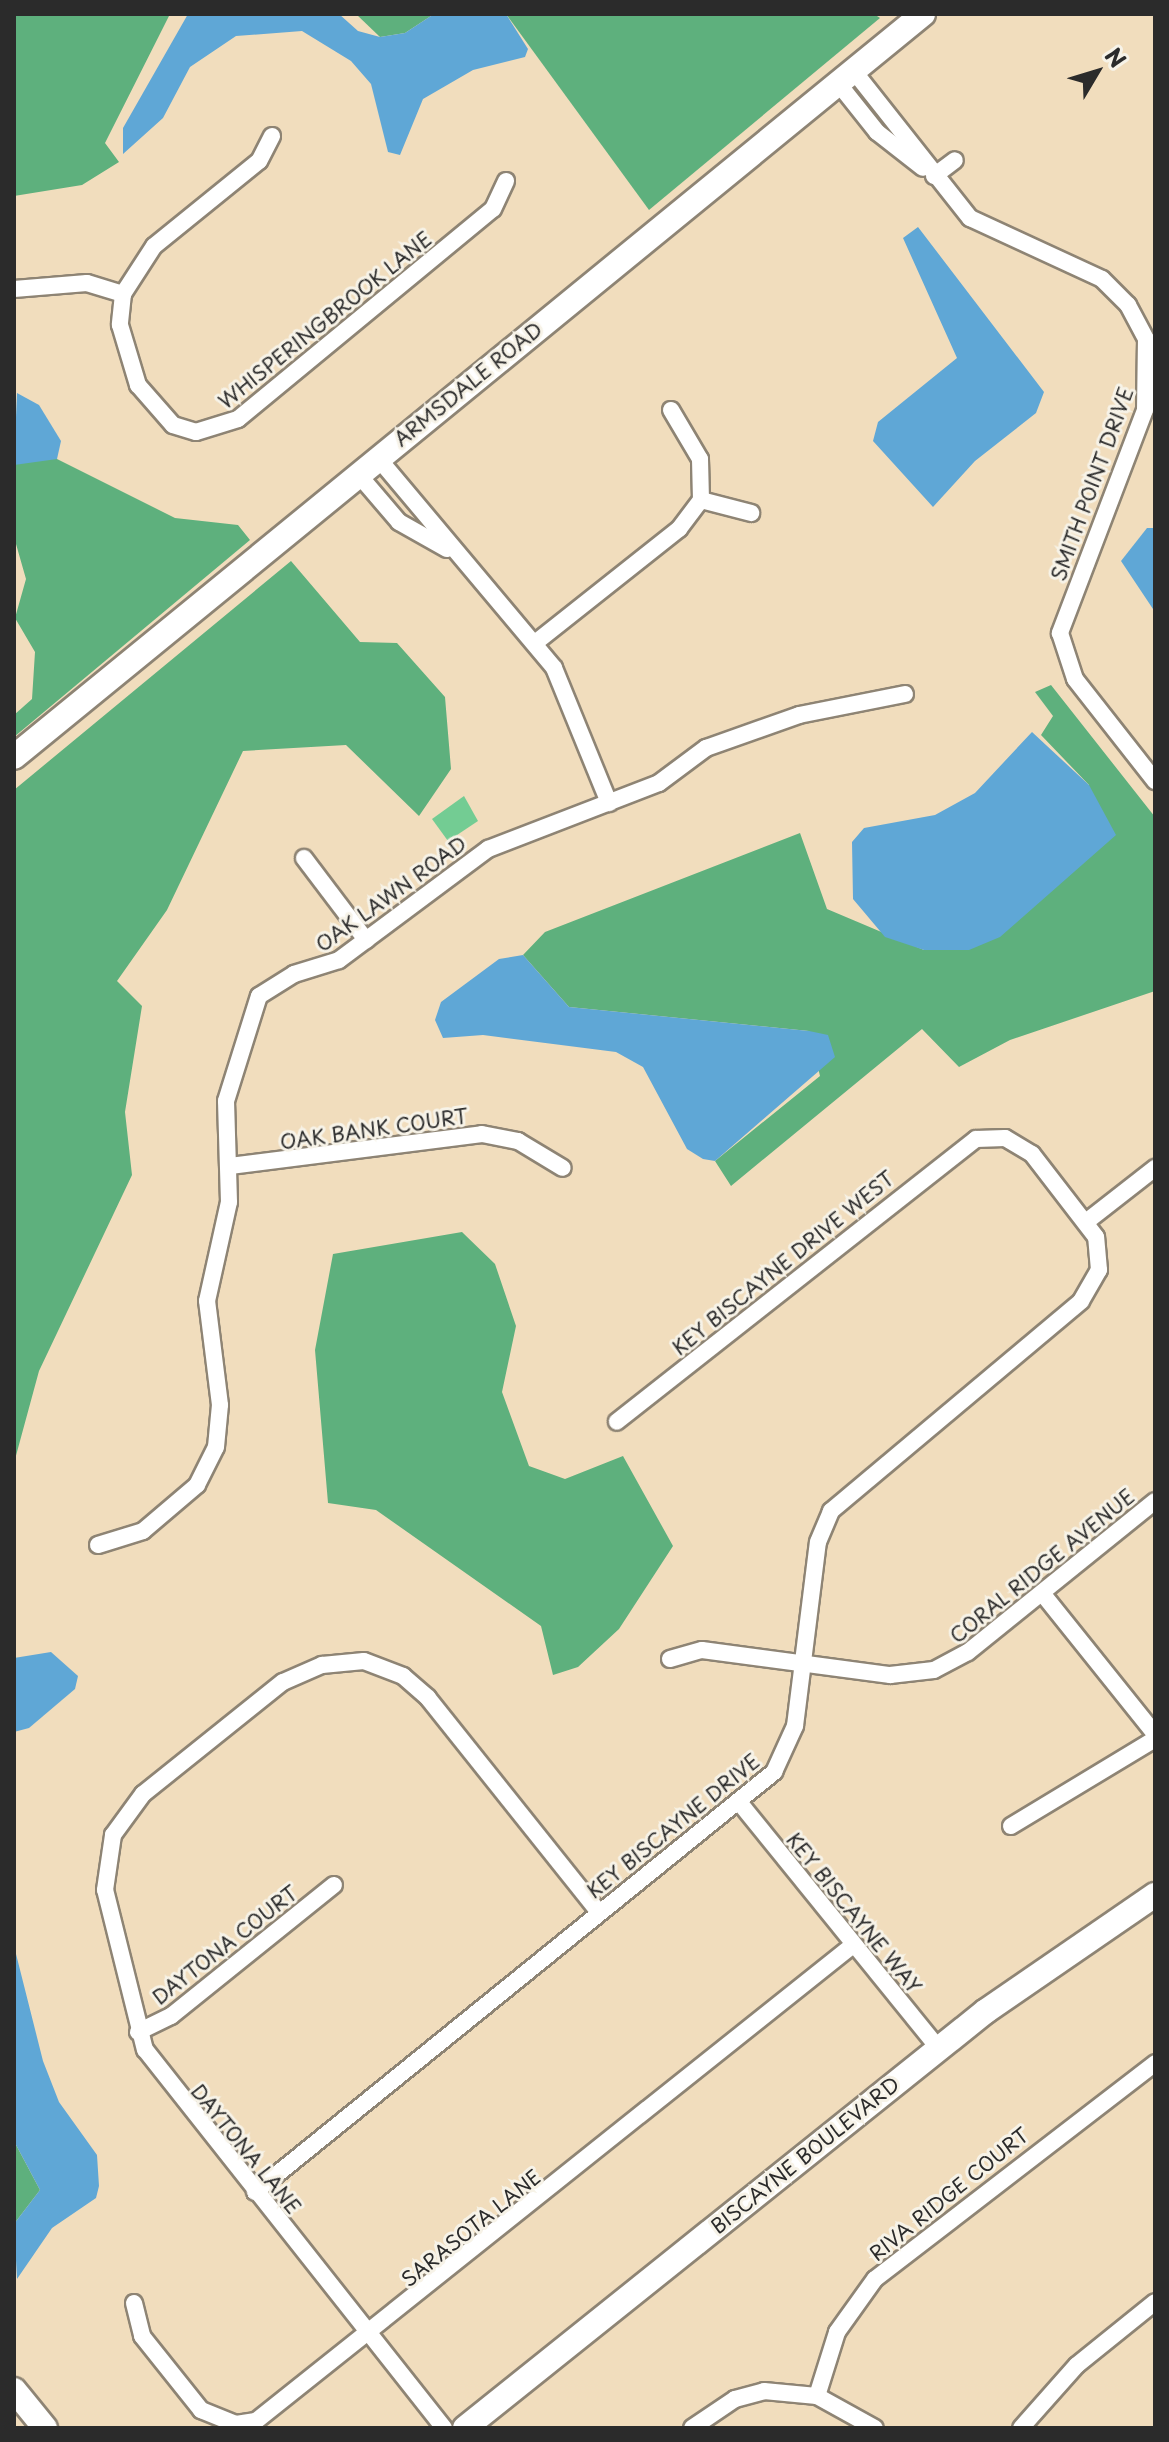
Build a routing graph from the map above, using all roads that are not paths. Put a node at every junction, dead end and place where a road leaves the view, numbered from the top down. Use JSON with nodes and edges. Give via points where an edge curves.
{"nodes":[{"id":1,"x":923,"y":14,"type":"edge"},
{"id":2,"x":845,"y":77,"type":"junction"},
{"id":3,"x":272,"y":136,"type":"dead end"},
{"id":4,"x":955,"y":160,"type":"dead end"},
{"id":5,"x":934,"y":176,"type":"junction"},
{"id":6,"x":506,"y":181,"type":"dead end"},
{"id":7,"x":14,"y":289,"type":"edge"},
{"id":8,"x":123,"y":294,"type":"junction"},
{"id":9,"x":671,"y":410,"type":"dead end"},
{"id":10,"x":1150,"y":412,"type":"edge"},
{"id":11,"x":378,"y":458,"type":"junction"},
{"id":12,"x":358,"y":474,"type":"junction"},
{"id":13,"x":701,"y":500,"type":"junction"},
{"id":14,"x":751,"y":513,"type":"dead end"},
{"id":15,"x":458,"y":553,"type":"junction"},
{"id":16,"x":535,"y":643,"type":"junction"},
{"id":17,"x":905,"y":694,"type":"dead end"},
{"id":18,"x":14,"y":757,"type":"edge"},
{"id":19,"x":1155,"y":781,"type":"edge"},
{"id":20,"x":609,"y":803,"type":"junction"},
{"id":21,"x":304,"y":858,"type":"dead end"},
{"id":22,"x":366,"y":940,"type":"junction"},
{"id":23,"x":230,"y":1166,"type":"junction"},
{"id":24,"x":563,"y":1168,"type":"dead end"},
{"id":25,"x":1155,"y":1168,"type":"edge"},
{"id":26,"x":1086,"y":1222,"type":"junction"},
{"id":27,"x":617,"y":1422,"type":"dead end"},
{"id":28,"x":1155,"y":1501,"type":"edge"},
{"id":29,"x":98,"y":1545,"type":"dead end"},
{"id":30,"x":1042,"y":1593,"type":"junction"},
{"id":31,"x":670,"y":1659,"type":"dead end"},
{"id":32,"x":803,"y":1662,"type":"junction"},
{"id":33,"x":1155,"y":1736,"type":"edge"},
{"id":34,"x":739,"y":1802,"type":"junction"},
{"id":35,"x":1011,"y":1826,"type":"dead end"},
{"id":36,"x":334,"y":1885,"type":"dead end"},
{"id":37,"x":1155,"y":1895,"type":"edge"},
{"id":38,"x":599,"y":1912,"type":"junction"},
{"id":39,"x":853,"y":1945,"type":"junction"},
{"id":40,"x":138,"y":2032,"type":"junction"},
{"id":41,"x":938,"y":2048,"type":"junction"},
{"id":42,"x":1155,"y":2063,"type":"edge"},
{"id":43,"x":255,"y":2192,"type":"junction"},
{"id":44,"x":1155,"y":2302,"type":"edge"},
{"id":45,"x":134,"y":2303,"type":"dead end"},
{"id":46,"x":370,"y":2335,"type":"junction"},
{"id":47,"x":14,"y":2390,"type":"edge"},
{"id":48,"x":817,"y":2396,"type":"junction"},
{"id":49,"x":45,"y":2428,"type":"edge"},
{"id":50,"x":444,"y":2428,"type":"edge"},
{"id":51,"x":465,"y":2428,"type":"edge"},
{"id":52,"x":692,"y":2428,"type":"edge"},
{"id":53,"x":875,"y":2428,"type":"edge"},
{"id":54,"x":1021,"y":2428,"type":"edge"}],
"edges":[{"from":1,"to":2,"type":"street","name":"ARMSDALE ROAD"},
{"from":2,"to":5,"type":"street","name":"SMITH POINT DRIVE","via":[[877,132]]},
{"from":2,"to":11,"type":"street","name":"ARMSDALE ROAD"},
{"from":3,"to":8,"type":"street","via":[[259,161],[154,246]]},
{"from":4,"to":5,"type":"street"},
{"from":5,"to":10,"type":"street","name":"SMITH POINT DRIVE","via":[[984,228],[1085,269],[1116,290],[1146,339]]},
{"from":6,"to":8,"type":"street","name":"WHISPERINGBROOK LANE","via":[[493,209],[220,429],[196,432],[154,408],[125,357]]},
{"from":7,"to":8,"type":"street","via":[[87,283]]},
{"from":9,"to":13,"type":"street","via":[[700,459]]},
{"from":10,"to":19,"type":"street","name":"SMITH POINT DRIVE","via":[[1060,633],[1075,679]]},
{"from":11,"to":12,"type":"street","name":"ARMSDALE ROAD"},
{"from":11,"to":15,"type":"street"},
{"from":12,"to":15,"type":"street","via":[[399,522]]},
{"from":12,"to":18,"type":"street","name":"ARMSDALE ROAD"},
{"from":13,"to":14,"type":"street"},
{"from":13,"to":16,"type":"street","via":[[679,529]]},
{"from":15,"to":16,"type":"street"},
{"from":16,"to":20,"type":"street","via":[[567,694]]},
{"from":17,"to":20,"type":"street","name":"OAK LAWN ROAD","via":[[779,721],[706,748],[659,783]]},
{"from":20,"to":22,"type":"street","name":"OAK LAWN ROAD","via":[[488,849]]},
{"from":21,"to":22,"type":"street"},
{"from":22,"to":23,"type":"street","name":"OAK LAWN ROAD","via":[[323,968],[275,982],[249,1012],[226,1101]]},
{"from":23,"to":24,"type":"street","name":"OAK BANK COURT","via":[[482,1134],[518,1141]]},
{"from":23,"to":29,"type":"street","name":"OAK LAWN ROAD","via":[[207,1301],[220,1405],[216,1447],[197,1485],[143,1531]]},
{"from":25,"to":26,"type":"street"},
{"from":26,"to":27,"type":"street","name":"KEY BISCAYNE DRIVE WEST","via":[[1019,1144],[976,1139]]},
{"from":26,"to":32,"type":"street","name":"KEY BISCAYNE DRIVE","via":[[1099,1270],[1081,1301],[839,1499],[818,1542]]},
{"from":28,"to":30,"type":"street","name":"CORAL RIDGE AVENUE"},
{"from":30,"to":32,"type":"street","name":"CORAL RIDGE AVENUE","via":[[934,1670],[890,1675]]},
{"from":30,"to":33,"type":"street"},
{"from":31,"to":32,"type":"street","name":"CORAL RIDGE AVENUE","via":[[702,1650]]},
{"from":32,"to":34,"type":"street","name":"KEY BISCAYNE DRIVE","via":[[787,1751]]},
{"from":33,"to":35,"type":"street"},
{"from":34,"to":38,"type":"street","name":"KEY BISCAYNE DRIVE"},
{"from":34,"to":39,"type":"street","name":"KEY BISCAYNE WAY"},
{"from":36,"to":40,"type":"street","name":"DAYTONA COURT","via":[[171,2016]]},
{"from":37,"to":41,"type":"street","name":"BISCAYNE BOULEVARD"},
{"from":38,"to":40,"type":"street","name":"DAYTONA LANE","via":[[423,1692],[364,1661],[322,1665],[283,1682],[132,1805],[108,1854],[105,1890]]},
{"from":38,"to":43,"type":"street","name":"KEY BISCAYNE DRIVE"},
{"from":39,"to":41,"type":"street","name":"KEY BISCAYNE WAY"},
{"from":39,"to":46,"type":"street","name":"SARASOTA LANE"},
{"from":40,"to":43,"type":"street","name":"DAYTONA LANE","via":[[155,2068]]},
{"from":41,"to":51,"type":"street","name":"BISCAYNE BOULEVARD"},
{"from":42,"to":48,"type":"street","name":"RIVA RIDGE COURT","via":[[875,2279],[837,2332]]},
{"from":43,"to":46,"type":"street","name":"DAYTONA LANE"},
{"from":44,"to":54,"type":"street","via":[[1069,2373]]},
{"from":45,"to":46,"type":"street","name":"SARASOTA LANE","via":[[142,2336],[201,2410],[236,2424],[273,2413]]},
{"from":46,"to":50,"type":"street","name":"DAYTONA LANE"},
{"from":47,"to":49,"type":"street"},
{"from":48,"to":52,"type":"street","via":[[749,2395]]},
{"from":48,"to":53,"type":"street"}]}
